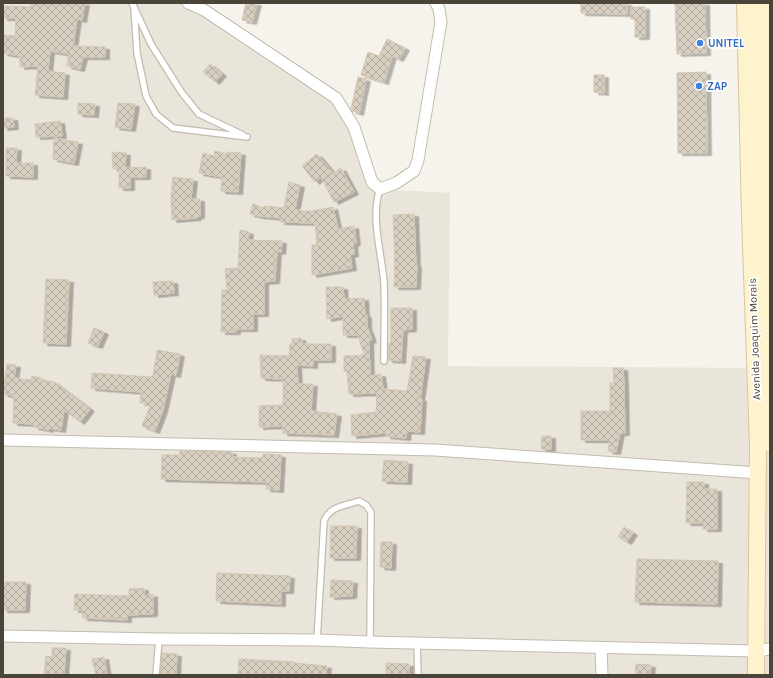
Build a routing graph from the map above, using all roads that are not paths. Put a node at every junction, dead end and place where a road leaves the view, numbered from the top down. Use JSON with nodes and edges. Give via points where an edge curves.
{"nodes":[{"id":1,"x":188,"y":3,"type":"edge"},
{"id":2,"x":436,"y":3,"type":"edge"},
{"id":3,"x":745,"y":3,"type":"edge"},
{"id":4,"x":761,"y":3,"type":"edge"},
{"id":5,"x":133,"y":5,"type":"edge"},
{"id":6,"x":380,"y":189,"type":"junction"},
{"id":7,"x":384,"y":361,"type":"dead end"},
{"id":8,"x":3,"y":440,"type":"edge"},
{"id":9,"x":770,"y":444,"type":"edge"},
{"id":10,"x":758,"y":472,"type":"junction"},
{"id":11,"x":3,"y":636,"type":"edge"},
{"id":12,"x":159,"y":639,"type":"junction"},
{"id":13,"x":317,"y":640,"type":"junction"},
{"id":14,"x":370,"y":642,"type":"junction"},
{"id":15,"x":417,"y":643,"type":"junction"},
{"id":16,"x":601,"y":648,"type":"junction"},
{"id":17,"x":763,"y":650,"type":"edge"},
{"id":18,"x":156,"y":675,"type":"edge"},
{"id":19,"x":418,"y":675,"type":"edge"},
{"id":20,"x":602,"y":675,"type":"edge"},
{"id":21,"x":756,"y":675,"type":"edge"}],
"edges":[{"from":1,"to":6,"type":"street","via":[[204,10],[336,98],[354,126],[372,182]]},
{"from":2,"to":6,"type":"street","via":[[441,22],[418,160],[414,171],[396,183]]},
{"from":3,"to":10,"type":"street","name":"Avenida Joaquim Morais"},
{"from":4,"to":9,"type":"street","name":"Avenida Joaquim Morais"},
{"from":5,"to":5,"type":"lane","via":[[141,74],[146,96],[156,114],[173,128],[247,137],[199,114],[182,93],[151,44]]},
{"from":6,"to":7,"type":"lane","via":[[376,214],[384,284]]},
{"from":8,"to":10,"type":"street","via":[[435,450]]},
{"from":10,"to":17,"type":"street","name":"Avenida Joaquim Morais"},
{"from":11,"to":12,"type":"street"},
{"from":12,"to":13,"type":"street"},
{"from":12,"to":18,"type":"lane"},
{"from":13,"to":14,"type":"street"},
{"from":13,"to":14,"type":"lane","via":[[324,521],[332,509],[359,501],[371,512]]},
{"from":14,"to":15,"type":"street"},
{"from":15,"to":16,"type":"street"},
{"from":15,"to":19,"type":"lane"},
{"from":16,"to":17,"type":"street"},
{"from":16,"to":20,"type":"street"},
{"from":17,"to":21,"type":"street","name":"Avenida Joaquim Morais"}]}
